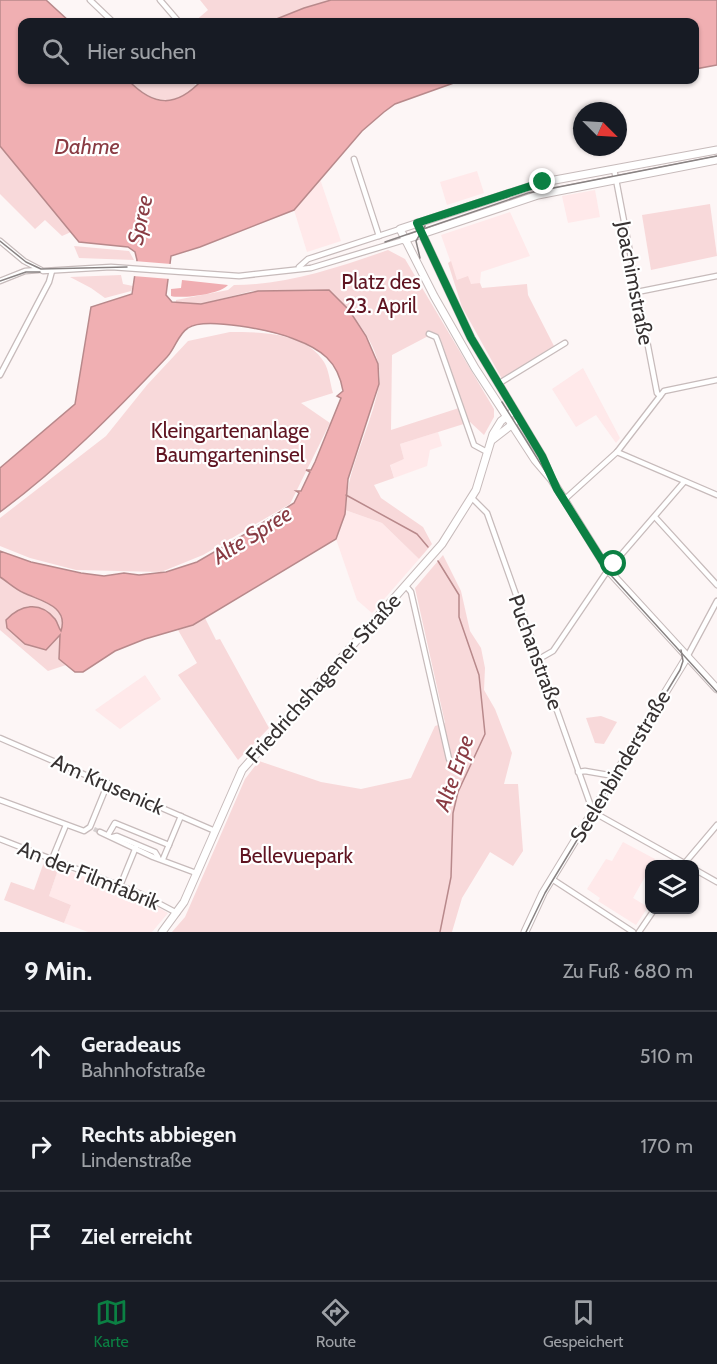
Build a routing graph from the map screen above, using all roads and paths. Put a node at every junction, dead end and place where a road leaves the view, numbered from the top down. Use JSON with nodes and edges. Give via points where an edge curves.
{"nodes":[{"id":1,"x":90,"y":0,"type":"edge"},
{"id":2,"x":160,"y":0,"type":"edge"},
{"id":3,"x":109,"y":18,"type":"edge"},
{"id":4,"x":176,"y":18,"type":"edge"},
{"id":5,"x":717,"y":150,"type":"edge"},
{"id":6,"x":354,"y":159,"type":"dead end"},
{"id":7,"x":717,"y":160,"type":"edge"},
{"id":8,"x":614,"y":169,"type":"junction"},
{"id":9,"x":615,"y":180,"type":"junction"},
{"id":10,"x":417,"y":223,"type":"junction"},
{"id":11,"x":400,"y":229,"type":"junction"},
{"id":12,"x":422,"y":234,"type":"junction"},
{"id":13,"x":379,"y":236,"type":"junction"},
{"id":14,"x":0,"y":240,"type":"edge"},
{"id":15,"x":404,"y":240,"type":"junction"},
{"id":16,"x":18,"y":256,"type":"junction"},
{"id":17,"x":296,"y":268,"type":"junction"},
{"id":18,"x":43,"y":271,"type":"junction"},
{"id":19,"x":52,"y":271,"type":"junction"},
{"id":20,"x":16,"y":274,"type":"junction"},
{"id":21,"x":717,"y":276,"type":"edge"},
{"id":22,"x":0,"y":281,"type":"edge"},
{"id":23,"x":637,"y":292,"type":"junction"},
{"id":24,"x":429,"y":334,"type":"dead end"},
{"id":25,"x":565,"y":342,"type":"dead end"},
{"id":26,"x":0,"y":375,"type":"edge"},
{"id":27,"x":717,"y":380,"type":"edge"},
{"id":28,"x":498,"y":384,"type":"junction"},
{"id":29,"x":660,"y":396,"type":"junction"},
{"id":30,"x":514,"y":411,"type":"junction"},
{"id":31,"x":507,"y":416,"type":"junction"},
{"id":32,"x":515,"y":422,"type":"junction"},
{"id":33,"x":490,"y":442,"type":"junction"},
{"id":34,"x":487,"y":452,"type":"junction"},
{"id":35,"x":617,"y":452,"type":"junction"},
{"id":36,"x":684,"y":482,"type":"junction"},
{"id":37,"x":717,"y":495,"type":"edge"},
{"id":38,"x":472,"y":498,"type":"junction"},
{"id":39,"x":564,"y":500,"type":"junction"},
{"id":40,"x":655,"y":517,"type":"junction"},
{"id":41,"x":608,"y":570,"type":"junction"},
{"id":42,"x":717,"y":585,"type":"edge"},
{"id":43,"x":406,"y":586,"type":"junction"},
{"id":44,"x":717,"y":601,"type":"edge"},
{"id":45,"x":687,"y":657,"type":"junction"},
{"id":46,"x":539,"y":659,"type":"junction"},
{"id":47,"x":717,"y":689,"type":"edge"},
{"id":48,"x":0,"y":738,"type":"edge"},
{"id":49,"x":449,"y":759,"type":"dead end"},
{"id":50,"x":578,"y":772,"type":"junction"},
{"id":51,"x":614,"y":776,"type":"junction"},
{"id":52,"x":108,"y":783,"type":"junction"},
{"id":53,"x":0,"y":800,"type":"edge"},
{"id":54,"x":593,"y":812,"type":"junction"},
{"id":55,"x":181,"y":816,"type":"junction"},
{"id":56,"x":66,"y":825,"type":"junction"},
{"id":57,"x":717,"y":825,"type":"edge"},
{"id":58,"x":133,"y":830,"type":"junction"},
{"id":59,"x":215,"y":831,"type":"junction"},
{"id":60,"x":100,"y":832,"type":"tunnel mouth"},
{"id":61,"x":110,"y":836,"type":"junction"},
{"id":62,"x":0,"y":838,"type":"edge"},
{"id":63,"x":128,"y":841,"type":"junction"},
{"id":64,"x":169,"y":845,"type":"junction"},
{"id":65,"x":136,"y":847,"type":"junction"},
{"id":66,"x":160,"y":858,"type":"junction"},
{"id":67,"x":52,"y":859,"type":"junction"},
{"id":68,"x":678,"y":860,"type":"edge"},
{"id":69,"x":688,"y":860,"type":"edge"},
{"id":70,"x":699,"y":872,"type":"edge"},
{"id":71,"x":196,"y":873,"type":"junction"},
{"id":72,"x":552,"y":879,"type":"junction"},
{"id":73,"x":717,"y":882,"type":"edge"},
{"id":74,"x":120,"y":886,"type":"junction"},
{"id":75,"x":177,"y":913,"type":"junction"},
{"id":76,"x":651,"y":914,"type":"edge"},
{"id":77,"x":162,"y":932,"type":"edge"},
{"id":78,"x":525,"y":932,"type":"edge"},
{"id":79,"x":633,"y":932,"type":"edge"},
{"id":80,"x":639,"y":932,"type":"edge"}],
"edges":[{"from":1,"to":3,"type":"street"},
{"from":2,"to":4,"type":"street"},
{"from":5,"to":8,"type":"main road"},
{"from":6,"to":13,"type":"street"},
{"from":7,"to":9,"type":"main road"},
{"from":8,"to":9,"type":"street","name":"Joachimstraße"},
{"from":8,"to":10,"type":"main road","via":[[522,188]]},
{"from":9,"to":12,"type":"main road","via":[[538,195]]},
{"from":9,"to":23,"type":"street","name":"Joachimstraße"},
{"from":10,"to":11,"type":"main road"},
{"from":10,"to":12,"type":"main road"},
{"from":11,"to":13,"type":"street"},
{"from":11,"to":15,"type":"main road"},
{"from":12,"to":15,"type":"main road"},
{"from":12,"to":28,"type":"main road","via":[[471,338]]},
{"from":13,"to":17,"type":"street","via":[[308,259]]},
{"from":14,"to":16,"type":"street"},
{"from":15,"to":17,"type":"street","via":[[322,265]]},
{"from":15,"to":31,"type":"main road","via":[[442,311]]},
{"from":16,"to":18,"type":"street"},
{"from":16,"to":20,"type":"street","via":[[21,265]]},
{"from":17,"to":19,"type":"street","via":[[239,276],[101,267]]},
{"from":18,"to":19,"type":"street"},
{"from":18,"to":20,"type":"street"},
{"from":19,"to":26,"type":"street"},
{"from":20,"to":22,"type":"street"},
{"from":21,"to":23,"type":"street"},
{"from":23,"to":29,"type":"street","name":"Joachimstraße"},
{"from":24,"to":34,"type":"street","via":[[436,337],[474,446]]},
{"from":25,"to":28,"type":"street"},
{"from":27,"to":29,"type":"street","via":[[664,391]]},
{"from":28,"to":30,"type":"main road"},
{"from":29,"to":35,"type":"street"},
{"from":30,"to":31,"type":"main road","name":"Friedrichshagener Straße"},
{"from":30,"to":32,"type":"main road"},
{"from":31,"to":32,"type":"main road"},
{"from":31,"to":33,"type":"main road","name":"Friedrichshagener Straße"},
{"from":32,"to":33,"type":"main road"},
{"from":32,"to":39,"type":"main road","via":[[542,456]]},
{"from":33,"to":34,"type":"main road","name":"Friedrichshagener Straße"},
{"from":34,"to":38,"type":"main road","name":"Friedrichshagener Straße"},
{"from":35,"to":36,"type":"street"},
{"from":35,"to":39,"type":"street"},
{"from":36,"to":37,"type":"street"},
{"from":36,"to":40,"type":"street"},
{"from":38,"to":43,"type":"main road","name":"Friedrichshagener Straße","via":[[442,544]]},
{"from":38,"to":46,"type":"street","name":"Puchanstraße","via":[[487,513]]},
{"from":39,"to":41,"type":"main road"},
{"from":40,"to":41,"type":"street"},
{"from":40,"to":42,"type":"street"},
{"from":41,"to":45,"type":"main road"},
{"from":41,"to":46,"type":"street","via":[[553,651]]},
{"from":43,"to":49,"type":"street","name":"Friedrichshagener Straße","via":[[411,592]]},
{"from":43,"to":59,"type":"main road","name":"Friedrichshagener Straße","via":[[247,763]]},
{"from":44,"to":45,"type":"street","name":"Seelenbinderstraße"},
{"from":45,"to":47,"type":"main road"},
{"from":45,"to":51,"type":"main road","name":"Seelenbinderstraße"},
{"from":46,"to":50,"type":"street","name":"Puchanstraße"},
{"from":48,"to":52,"type":"street","name":"Am Krusenick"},
{"from":50,"to":51,"type":"street"},
{"from":50,"to":54,"type":"street","name":"Puchanstraße"},
{"from":51,"to":54,"type":"main road","name":"Seelenbinderstraße"},
{"from":52,"to":55,"type":"street","name":"Am Krusenick"},
{"from":52,"to":56,"type":"street","via":[[92,828],[84,831]]},
{"from":53,"to":56,"type":"street"},
{"from":54,"to":68,"type":"street"},
{"from":54,"to":72,"type":"main road","name":"Seelenbinderstraße"},
{"from":55,"to":59,"type":"street","name":"Am Krusenick"},
{"from":55,"to":64,"type":"street"},
{"from":56,"to":67,"type":"street"},
{"from":57,"to":69,"type":"street"},
{"from":58,"to":61,"type":"street","via":[[114,823]]},
{"from":58,"to":63,"type":"street"},
{"from":58,"to":64,"type":"street"},
{"from":59,"to":71,"type":"main road","name":"Friedrichshagener Straße"},
{"from":60,"to":61,"type":"street"},
{"from":61,"to":63,"type":"street"},
{"from":61,"to":65,"type":"street"},
{"from":62,"to":67,"type":"street","name":"An der Filmfabrik"},
{"from":63,"to":65,"type":"street"},
{"from":64,"to":66,"type":"street"},
{"from":65,"to":66,"type":"street"},
{"from":65,"to":74,"type":"street"},
{"from":66,"to":71,"type":"street"},
{"from":67,"to":74,"type":"street","name":"An der Filmfabrik"},
{"from":70,"to":73,"type":"street"},
{"from":71,"to":75,"type":"main road","name":"Friedrichshagener Straße"},
{"from":72,"to":78,"type":"main road","name":"Seelenbinderstraße"},
{"from":72,"to":79,"type":"street"},
{"from":74,"to":75,"type":"street","name":"An der Filmfabrik"},
{"from":75,"to":77,"type":"main road","name":"Friedrichshagener Straße"},
{"from":76,"to":80,"type":"street"}]}
